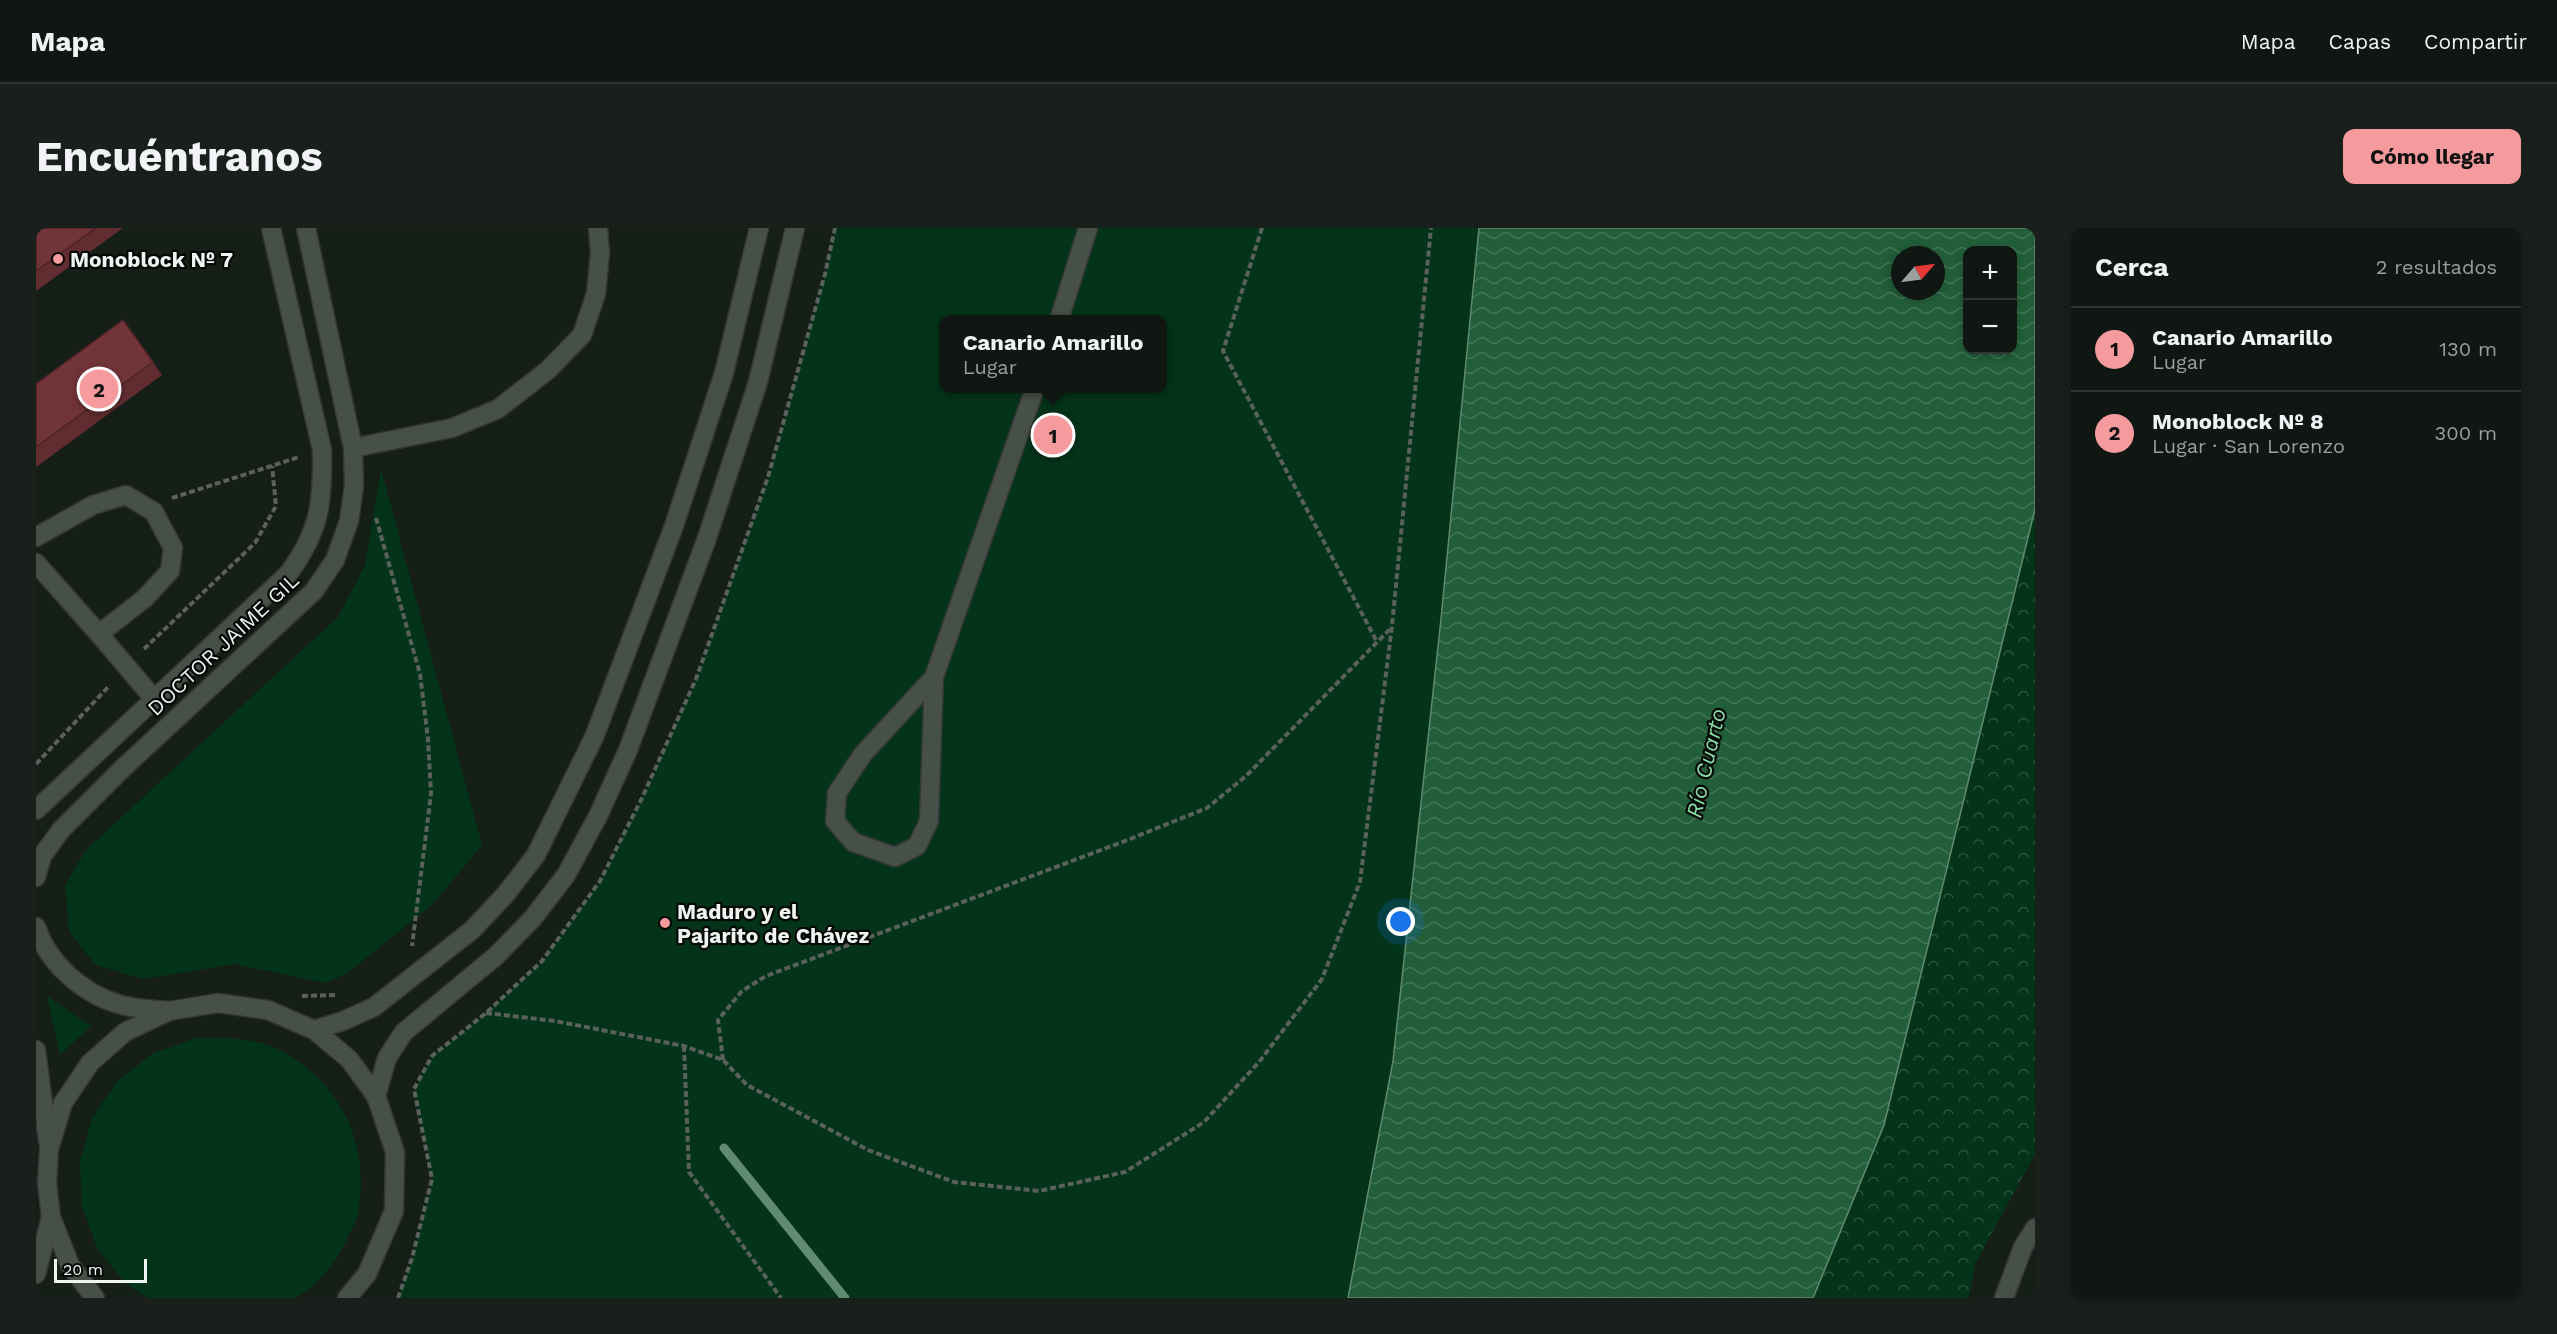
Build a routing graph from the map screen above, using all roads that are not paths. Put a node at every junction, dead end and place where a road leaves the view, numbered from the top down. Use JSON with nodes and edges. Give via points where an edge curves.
{"nodes":[{"id":1,"x":271,"y":228,"type":"edge"},
{"id":2,"x":306,"y":228,"type":"edge"},
{"id":3,"x":598,"y":228,"type":"edge"},
{"id":4,"x":759,"y":228,"type":"edge"},
{"id":5,"x":795,"y":228,"type":"edge"},
{"id":6,"x":1088,"y":228,"type":"edge"},
{"id":7,"x":1061,"y":315,"type":"edge"},
{"id":8,"x":1033,"y":393,"type":"edge"},
{"id":9,"x":353,"y":448,"type":"junction"},
{"id":10,"x":36,"y":537,"type":"edge"},
{"id":11,"x":36,"y":563,"type":"edge"},
{"id":12,"x":99,"y":634,"type":"junction"},
{"id":13,"x":934,"y":677,"type":"junction"},
{"id":14,"x":155,"y":700,"type":"junction"},
{"id":15,"x":36,"y":810,"type":"edge"},
{"id":16,"x":36,"y":877,"type":"edge"},
{"id":17,"x":36,"y":927,"type":"edge"},
{"id":18,"x":169,"y":1011,"type":"junction"},
{"id":19,"x":314,"y":1030,"type":"junction"},
{"id":20,"x":36,"y":1050,"type":"edge"},
{"id":21,"x":376,"y":1096,"type":"junction"},
{"id":22,"x":49,"y":1149,"type":"junction"},
{"id":23,"x":51,"y":1217,"type":"junction"},
{"id":24,"x":2035,"y":1228,"type":"edge"},
{"id":25,"x":36,"y":1274,"type":"edge"},
{"id":26,"x":367,"y":1274,"type":"junction"},
{"id":27,"x":95,"y":1298,"type":"edge"},
{"id":28,"x":346,"y":1298,"type":"edge"},
{"id":29,"x":365,"y":1298,"type":"edge"},
{"id":30,"x":2004,"y":1298,"type":"edge"}],
"edges":[{"from":1,"to":14,"type":"main road","name":"DOCTOR JAIME GIL","via":[[322,450],[319,512],[307,548],[289,573]]},
{"from":2,"to":9,"type":"main road","name":"DOCTOR JAIME GIL"},
{"from":3,"to":9,"type":"main road","via":[[600,253],[593,304],[582,334],[548,370],[498,409],[453,428]]},
{"from":4,"to":19,"type":"main road","via":[[724,373],[674,526],[595,735],[536,855],[472,930],[374,1007]]},
{"from":5,"to":21,"type":"main road","via":[[758,382],[707,538],[628,750],[598,816],[566,874],[533,918],[496,956],[404,1032],[387,1058]]},
{"from":6,"to":7,"type":"main road"},
{"from":8,"to":13,"type":"main road"},
{"from":9,"to":16,"type":"main road","name":"DOCTOR JAIME GIL","via":[[354,486],[349,521],[335,560],[314,591],[61,830],[42,856]]},
{"from":10,"to":12,"type":"main road","via":[[93,505],[126,495],[154,512],[172,548],[170,571],[145,598]]},
{"from":11,"to":12,"type":"main road"},
{"from":12,"to":14,"type":"main road"},
{"from":13,"to":13,"type":"main road","via":[[863,754],[837,793],[835,821],[853,842],[896,857],[917,846],[929,821]]},
{"from":14,"to":15,"type":"main road","name":"DOCTOR JAIME GIL"},
{"from":17,"to":18,"type":"main road","via":[[61,970],[85,988],[118,1004]]},
{"from":18,"to":19,"type":"main road","via":[[218,1003],[268,1010]]},
{"from":18,"to":22,"type":"main road","via":[[126,1032],[90,1063],[63,1103]]},
{"from":19,"to":21,"type":"main road","via":[[349,1059]]},
{"from":20,"to":22,"type":"main road"},
{"from":21,"to":26,"type":"main road","via":[[395,1152],[394,1211]]},
{"from":22,"to":23,"type":"main road"},
{"from":23,"to":25,"type":"main road"},
{"from":23,"to":27,"type":"main road","via":[[70,1265]]},
{"from":24,"to":30,"type":"main road","via":[[2023,1247]]},
{"from":26,"to":28,"type":"main road"},
{"from":26,"to":29,"type":"main road"}]}
